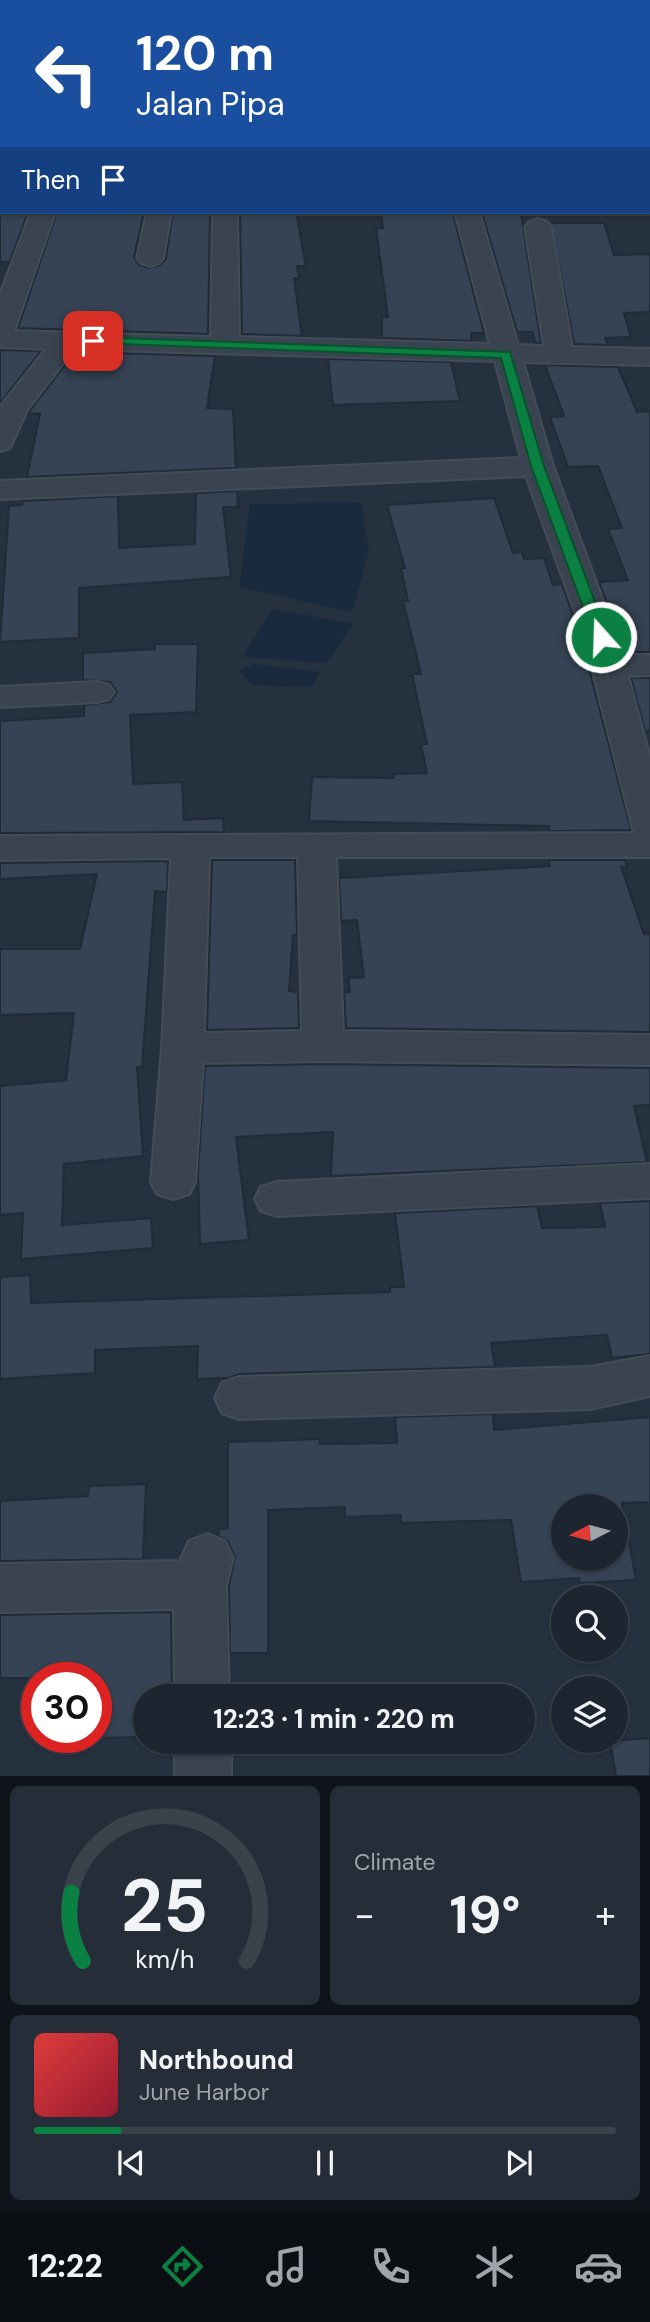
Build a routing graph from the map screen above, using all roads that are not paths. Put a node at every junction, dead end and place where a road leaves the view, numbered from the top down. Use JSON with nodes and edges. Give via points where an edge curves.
{"nodes":[{"id":1,"x":470,"y":0,"type":"edge"},
{"id":2,"x":484,"y":0,"type":"edge"},
{"id":3,"x":42,"y":214,"type":"edge"},
{"id":4,"x":159,"y":214,"type":"edge"},
{"id":5,"x":225,"y":214,"type":"edge"},
{"id":6,"x":468,"y":214,"type":"edge"},
{"id":7,"x":538,"y":227,"type":"dead end"},
{"id":8,"x":150,"y":258,"type":"dead end"},
{"id":9,"x":0,"y":332,"type":"edge"},
{"id":10,"x":0,"y":339,"type":"edge"},
{"id":11,"x":67,"y":340,"type":"junction"},
{"id":12,"x":225,"y":346,"type":"junction"},
{"id":13,"x":559,"y":353,"type":"junction"},
{"id":14,"x":506,"y":355,"type":"junction"},
{"id":15,"x":650,"y":357,"type":"edge"},
{"id":16,"x":0,"y":442,"type":"edge"},
{"id":17,"x":538,"y":466,"type":"junction"},
{"id":18,"x":0,"y":490,"type":"edge"},
{"id":19,"x":650,"y":665,"type":"edge"},
{"id":20,"x":608,"y":666,"type":"junction"},
{"id":21,"x":97,"y":692,"type":"dead end"},
{"id":22,"x":0,"y":697,"type":"edge"},
{"id":23,"x":650,"y":828,"type":"edge"},
{"id":24,"x":190,"y":845,"type":"junction"},
{"id":25,"x":650,"y":845,"type":"edge"},
{"id":26,"x":317,"y":846,"type":"junction"},
{"id":27,"x":0,"y":848,"type":"edge"},
{"id":28,"x":323,"y":1046,"type":"junction"},
{"id":29,"x":183,"y":1048,"type":"junction"},
{"id":30,"x":650,"y":1050,"type":"edge"},
{"id":31,"x":650,"y":1181,"type":"edge"},
{"id":32,"x":173,"y":1182,"type":"dead end"},
{"id":33,"x":276,"y":1199,"type":"dead end"},
{"id":34,"x":650,"y":1376,"type":"edge"},
{"id":35,"x":239,"y":1398,"type":"dead end"},
{"id":36,"x":0,"y":1588,"type":"edge"},
{"id":37,"x":202,"y":1684,"type":"edge"},
{"id":38,"x":203,"y":1754,"type":"edge"},
{"id":39,"x":204,"y":1776,"type":"edge"}],
"edges":[{"from":1,"to":2,"type":"street"},
{"from":3,"to":9,"type":"street"},
{"from":4,"to":8,"type":"street"},
{"from":5,"to":12,"type":"street"},
{"from":6,"to":14,"type":"street"},
{"from":7,"to":13,"type":"street"},
{"from":10,"to":11,"type":"street"},
{"from":11,"to":12,"type":"street"},
{"from":11,"to":16,"type":"street","via":[[13,409]]},
{"from":12,"to":14,"type":"street"},
{"from":13,"to":14,"type":"street"},
{"from":13,"to":15,"type":"street"},
{"from":14,"to":17,"type":"street"},
{"from":17,"to":18,"type":"street"},
{"from":17,"to":20,"type":"street"},
{"from":19,"to":20,"type":"street"},
{"from":20,"to":23,"type":"street"},
{"from":21,"to":22,"type":"street"},
{"from":24,"to":26,"type":"street"},
{"from":24,"to":27,"type":"street"},
{"from":24,"to":29,"type":"street"},
{"from":25,"to":26,"type":"street"},
{"from":26,"to":28,"type":"street"},
{"from":28,"to":29,"type":"street"},
{"from":28,"to":30,"type":"street"},
{"from":29,"to":32,"type":"street"},
{"from":31,"to":33,"type":"street"},
{"from":34,"to":35,"type":"street","via":[[590,1388]]},
{"from":36,"to":37,"type":"street","via":[[203,1571]]},
{"from":38,"to":39,"type":"street"}]}
